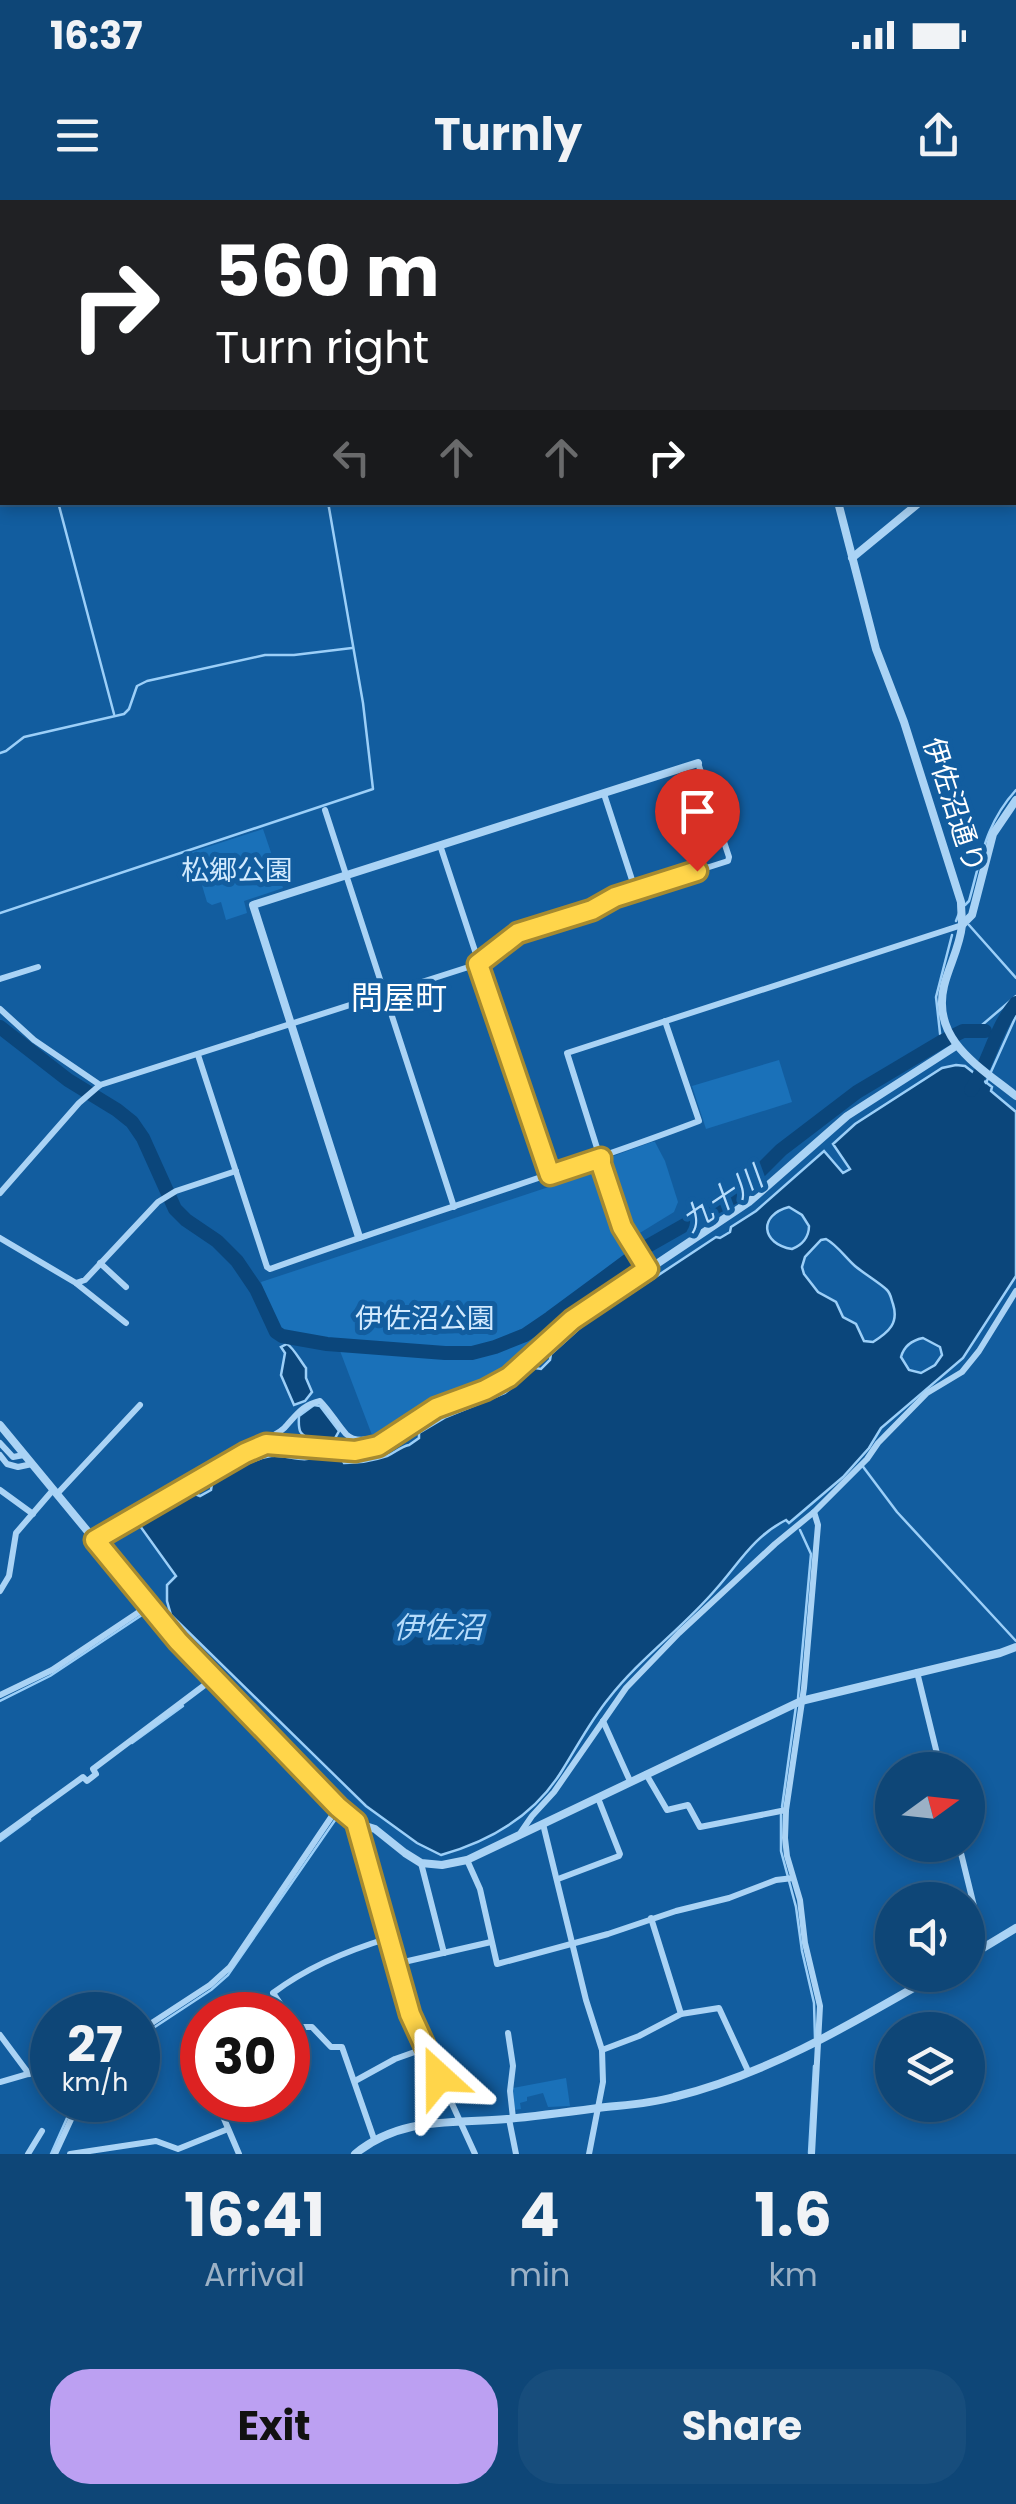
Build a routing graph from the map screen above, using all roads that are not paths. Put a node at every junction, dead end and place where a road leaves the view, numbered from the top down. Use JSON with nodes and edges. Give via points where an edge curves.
{"nodes":[{"id":1,"x":839,"y":505,"type":"edge"},
{"id":2,"x":916,"y":505,"type":"edge"},
{"id":3,"x":852,"y":558,"type":"junction"},
{"id":4,"x":698,"y":762,"type":"joint"},
{"id":5,"x":604,"y":794,"type":"junction"},
{"id":6,"x":1016,"y":800,"type":"edge"},
{"id":7,"x":325,"y":810,"type":"dead end"},
{"id":8,"x":440,"y":845,"type":"junction"},
{"id":9,"x":346,"y":876,"type":"junction"},
{"id":10,"x":636,"y":892,"type":"junction"},
{"id":11,"x":962,"y":926,"type":"junction"},
{"id":12,"x":478,"y":964,"type":"junction"},
{"id":13,"x":38,"y":967,"type":"dead end"},
{"id":14,"x":0,"y":979,"type":"edge"},
{"id":15,"x":386,"y":995,"type":"junction"},
{"id":16,"x":0,"y":1009,"type":"edge"},
{"id":17,"x":665,"y":1021,"type":"junction"},
{"id":18,"x":290,"y":1026,"type":"junction"},
{"id":19,"x":955,"y":1044,"type":"junction"},
{"id":20,"x":198,"y":1055,"type":"junction"},
{"id":21,"x":100,"y":1086,"type":"junction"},
{"id":22,"x":1016,"y":1096,"type":"edge"},
{"id":23,"x":601,"y":1158,"type":"junction"},
{"id":24,"x":236,"y":1171,"type":"junction"},
{"id":25,"x":550,"y":1175,"type":"junction"},
{"id":26,"x":0,"y":1193,"type":"edge"},
{"id":27,"x":454,"y":1207,"type":"junction"},
{"id":28,"x":0,"y":1238,"type":"edge"},
{"id":29,"x":359,"y":1238,"type":"junction"},
{"id":30,"x":100,"y":1263,"type":"junction"},
{"id":31,"x":648,"y":1269,"type":"junction"},
{"id":32,"x":76,"y":1283,"type":"junction"},
{"id":33,"x":126,"y":1287,"type":"dead end"},
{"id":34,"x":1016,"y":1292,"type":"edge"},
{"id":35,"x":126,"y":1322,"type":"dead end"},
{"id":36,"x":140,"y":1404,"type":"dead end"},
{"id":37,"x":423,"y":1416,"type":"junction"},
{"id":38,"x":0,"y":1425,"type":"edge"},
{"id":39,"x":0,"y":1443,"type":"edge"},
{"id":40,"x":266,"y":1444,"type":"junction"},
{"id":41,"x":24,"y":1454,"type":"junction"},
{"id":42,"x":0,"y":1455,"type":"edge"},
{"id":43,"x":32,"y":1464,"type":"junction"},
{"id":44,"x":0,"y":1490,"type":"edge"},
{"id":45,"x":55,"y":1492,"type":"junction"},
{"id":46,"x":814,"y":1512,"type":"junction"},
{"id":47,"x":33,"y":1514,"type":"junction"},
{"id":48,"x":95,"y":1540,"type":"junction"},
{"id":49,"x":0,"y":1591,"type":"edge"},
{"id":50,"x":148,"y":1606,"type":"junction"},
{"id":51,"x":1016,"y":1647,"type":"edge"},
{"id":52,"x":917,"y":1672,"type":"junction"},
{"id":53,"x":214,"y":1678,"type":"junction"},
{"id":54,"x":0,"y":1695,"type":"edge"},
{"id":55,"x":801,"y":1701,"type":"junction"},
{"id":56,"x":602,"y":1720,"type":"junction"},
{"id":57,"x":937,"y":1752,"type":"edge"},
{"id":58,"x":646,"y":1774,"type":"junction"},
{"id":59,"x":630,"y":1782,"type":"junction"},
{"id":60,"x":598,"y":1798,"type":"junction"},
{"id":61,"x":338,"y":1807,"type":"junction"},
{"id":62,"x":786,"y":1810,"type":"junction"},
{"id":63,"x":356,"y":1822,"type":"junction"},
{"id":64,"x":543,"y":1824,"type":"junction"},
{"id":65,"x":521,"y":1832,"type":"junction"},
{"id":66,"x":0,"y":1837,"type":"edge"},
{"id":67,"x":467,"y":1860,"type":"junction"},
{"id":68,"x":422,"y":1863,"type":"junction"},
{"id":69,"x":793,"y":1878,"type":"junction"},
{"id":70,"x":558,"y":1879,"type":"junction"},
{"id":71,"x":650,"y":1918,"type":"junction"},
{"id":72,"x":1016,"y":1928,"type":"edge"},
{"id":73,"x":388,"y":1938,"type":"junction"},
{"id":74,"x":491,"y":1942,"type":"junction"},
{"id":75,"x":572,"y":1943,"type":"junction"},
{"id":76,"x":985,"y":1946,"type":"edge"},
{"id":77,"x":444,"y":1953,"type":"junction"},
{"id":78,"x":396,"y":1964,"type":"junction"},
{"id":79,"x":275,"y":1992,"type":"edge"},
{"id":80,"x":905,"y":1992,"type":"edge"},
{"id":81,"x":681,"y":2014,"type":"junction"},
{"id":82,"x":160,"y":2018,"type":"edge"},
{"id":83,"x":310,"y":2026,"type":"edge"},
{"id":84,"x":508,"y":2033,"type":"dead end"},
{"id":85,"x":0,"y":2034,"type":"edge"},
{"id":86,"x":818,"y":2040,"type":"junction"},
{"id":87,"x":426,"y":2048,"type":"junction"},
{"id":88,"x":602,"y":2050,"type":"junction"},
{"id":89,"x":749,"y":2073,"type":"junction"},
{"id":90,"x":29,"y":2074,"type":"joint"},
{"id":91,"x":355,"y":2080,"type":"junction"},
{"id":92,"x":0,"y":2082,"type":"edge"},
{"id":93,"x":597,"y":2108,"type":"junction"},
{"id":94,"x":511,"y":2119,"type":"junction"},
{"id":95,"x":459,"y":2121,"type":"junction"},
{"id":96,"x":70,"y":2122,"type":"edge"},
{"id":97,"x":225,"y":2122,"type":"edge"},
{"id":98,"x":228,"y":2129,"type":"junction"},
{"id":99,"x":42,"y":2132,"type":"dead end"},
{"id":100,"x":374,"y":2139,"type":"junction"},
{"id":101,"x":590,"y":2150,"type":"edge"},
{"id":102,"x":28,"y":2154,"type":"edge"},
{"id":103,"x":55,"y":2154,"type":"edge"},
{"id":104,"x":70,"y":2154,"type":"edge"},
{"id":105,"x":239,"y":2154,"type":"edge"},
{"id":106,"x":355,"y":2154,"type":"edge"},
{"id":107,"x":475,"y":2154,"type":"edge"},
{"id":108,"x":516,"y":2154,"type":"edge"},
{"id":109,"x":580,"y":2154,"type":"edge"},
{"id":110,"x":812,"y":2154,"type":"edge"}],
"edges":[{"from":1,"to":3,"type":"street","name":"伊佐沼通り"},
{"from":2,"to":3,"type":"street"},
{"from":3,"to":11,"type":"street","name":"伊佐沼通り","via":[[955,879]]},
{"from":4,"to":5,"type":"street"},
{"from":4,"to":10,"type":"street","via":[[730,857]]},
{"from":5,"to":8,"type":"street"},
{"from":5,"to":10,"type":"street"},
{"from":6,"to":11,"type":"street","via":[[994,834],[972,914]]},
{"from":7,"to":9,"type":"street"},
{"from":8,"to":9,"type":"street"},
{"from":8,"to":12,"type":"street"},
{"from":9,"to":15,"type":"street"},
{"from":9,"to":18,"type":"street","via":[[252,908]]},
{"from":10,"to":12,"type":"street","via":[[518,933]]},
{"from":11,"to":17,"type":"street"},
{"from":11,"to":19,"type":"street","name":"伊佐沼通り","via":[[942,1002]]},
{"from":12,"to":15,"type":"street"},
{"from":12,"to":25,"type":"street"},
{"from":13,"to":14,"type":"street"},
{"from":15,"to":18,"type":"street"},
{"from":15,"to":27,"type":"street"},
{"from":16,"to":21,"type":"street"},
{"from":17,"to":23,"type":"street","via":[[698,1121]]},
{"from":17,"to":23,"type":"street","via":[[567,1052]]},
{"from":18,"to":20,"type":"street"},
{"from":18,"to":29,"type":"street"},
{"from":19,"to":22,"type":"street","name":"伊佐沼通り"},
{"from":19,"to":31,"type":"street","via":[[847,1116],[749,1202]]},
{"from":20,"to":21,"type":"street"},
{"from":20,"to":24,"type":"street"},
{"from":21,"to":26,"type":"street"},
{"from":23,"to":25,"type":"street"},
{"from":23,"to":31,"type":"street","via":[[622,1227]]},
{"from":24,"to":29,"type":"street","via":[[267,1268]]},
{"from":24,"to":30,"type":"street","via":[[158,1202]]},
{"from":25,"to":27,"type":"street"},
{"from":27,"to":29,"type":"street"},
{"from":28,"to":32,"type":"street"},
{"from":30,"to":32,"type":"street"},
{"from":30,"to":33,"type":"street"},
{"from":31,"to":37,"type":"street","via":[[572,1320],[509,1377]]},
{"from":32,"to":35,"type":"street"},
{"from":34,"to":46,"type":"street","via":[[962,1372],[927,1393]]},
{"from":36,"to":45,"type":"street"},
{"from":37,"to":40,"type":"street","via":[[378,1446],[355,1451]]},
{"from":37,"to":40,"type":"street","via":[[356,1440],[314,1402]]},
{"from":38,"to":41,"type":"street"},
{"from":39,"to":41,"type":"street","via":[[14,1457]]},
{"from":40,"to":48,"type":"street"},
{"from":41,"to":43,"type":"street"},
{"from":42,"to":43,"type":"street","via":[[18,1467]]},
{"from":43,"to":45,"type":"street"},
{"from":44,"to":47,"type":"street"},
{"from":45,"to":47,"type":"street"},
{"from":45,"to":48,"type":"street"},
{"from":46,"to":55,"type":"street"},
{"from":46,"to":56,"type":"street","via":[[679,1633]]},
{"from":47,"to":49,"type":"street","via":[[16,1533]]},
{"from":48,"to":50,"type":"street"},
{"from":50,"to":53,"type":"street"},
{"from":50,"to":54,"type":"street","via":[[52,1670]]},
{"from":51,"to":52,"type":"street"},
{"from":52,"to":55,"type":"street"},
{"from":52,"to":57,"type":"street"},
{"from":53,"to":61,"type":"street"},
{"from":53,"to":66,"type":"street","via":[[93,1769],[87,1781],[83,1777]]},
{"from":55,"to":58,"type":"street"},
{"from":55,"to":62,"type":"street"},
{"from":56,"to":59,"type":"street"},
{"from":56,"to":65,"type":"street"},
{"from":58,"to":59,"type":"street"},
{"from":58,"to":62,"type":"street","via":[[667,1810],[688,1805],[700,1827]]},
{"from":59,"to":60,"type":"street"},
{"from":60,"to":64,"type":"street"},
{"from":60,"to":70,"type":"street","via":[[620,1854]]},
{"from":61,"to":63,"type":"street"},
{"from":61,"to":82,"type":"street","via":[[230,1967]]},
{"from":62,"to":69,"type":"street"},
{"from":63,"to":68,"type":"street"},
{"from":63,"to":73,"type":"street"},
{"from":64,"to":65,"type":"street"},
{"from":64,"to":70,"type":"street"},
{"from":65,"to":67,"type":"street"},
{"from":67,"to":68,"type":"street"},
{"from":67,"to":74,"type":"street"},
{"from":68,"to":77,"type":"street"},
{"from":69,"to":71,"type":"street"},
{"from":69,"to":86,"type":"street","via":[[820,2006]]},
{"from":70,"to":75,"type":"street"},
{"from":71,"to":75,"type":"street"},
{"from":71,"to":81,"type":"street"},
{"from":72,"to":76,"type":"street"},
{"from":73,"to":78,"type":"street"},
{"from":73,"to":79,"type":"street"},
{"from":74,"to":75,"type":"street","via":[[497,1964]]},
{"from":74,"to":77,"type":"street"},
{"from":75,"to":88,"type":"street"},
{"from":77,"to":78,"type":"street"},
{"from":78,"to":87,"type":"street"},
{"from":80,"to":86,"type":"street"},
{"from":81,"to":88,"type":"street"},
{"from":81,"to":89,"type":"street","via":[[719,2008]]},
{"from":83,"to":91,"type":"street","via":[[331,2047],[342,2047]]},
{"from":84,"to":94,"type":"street"},
{"from":85,"to":90,"type":"street"},
{"from":86,"to":89,"type":"street"},
{"from":86,"to":110,"type":"street"},
{"from":87,"to":91,"type":"street"},
{"from":87,"to":95,"type":"street"},
{"from":88,"to":93,"type":"street"},
{"from":89,"to":93,"type":"street","via":[[670,2098]]},
{"from":90,"to":92,"type":"street"},
{"from":91,"to":100,"type":"street"},
{"from":93,"to":94,"type":"street"},
{"from":93,"to":101,"type":"street"},
{"from":94,"to":95,"type":"street"},
{"from":94,"to":108,"type":"street"},
{"from":95,"to":100,"type":"street"},
{"from":95,"to":107,"type":"street"},
{"from":96,"to":103,"type":"street"},
{"from":97,"to":98,"type":"street"},
{"from":98,"to":104,"type":"street","via":[[178,2149],[156,2141]]},
{"from":98,"to":105,"type":"street"},
{"from":99,"to":102,"type":"street"},
{"from":100,"to":106,"type":"street"},
{"from":101,"to":109,"type":"street"}]}
